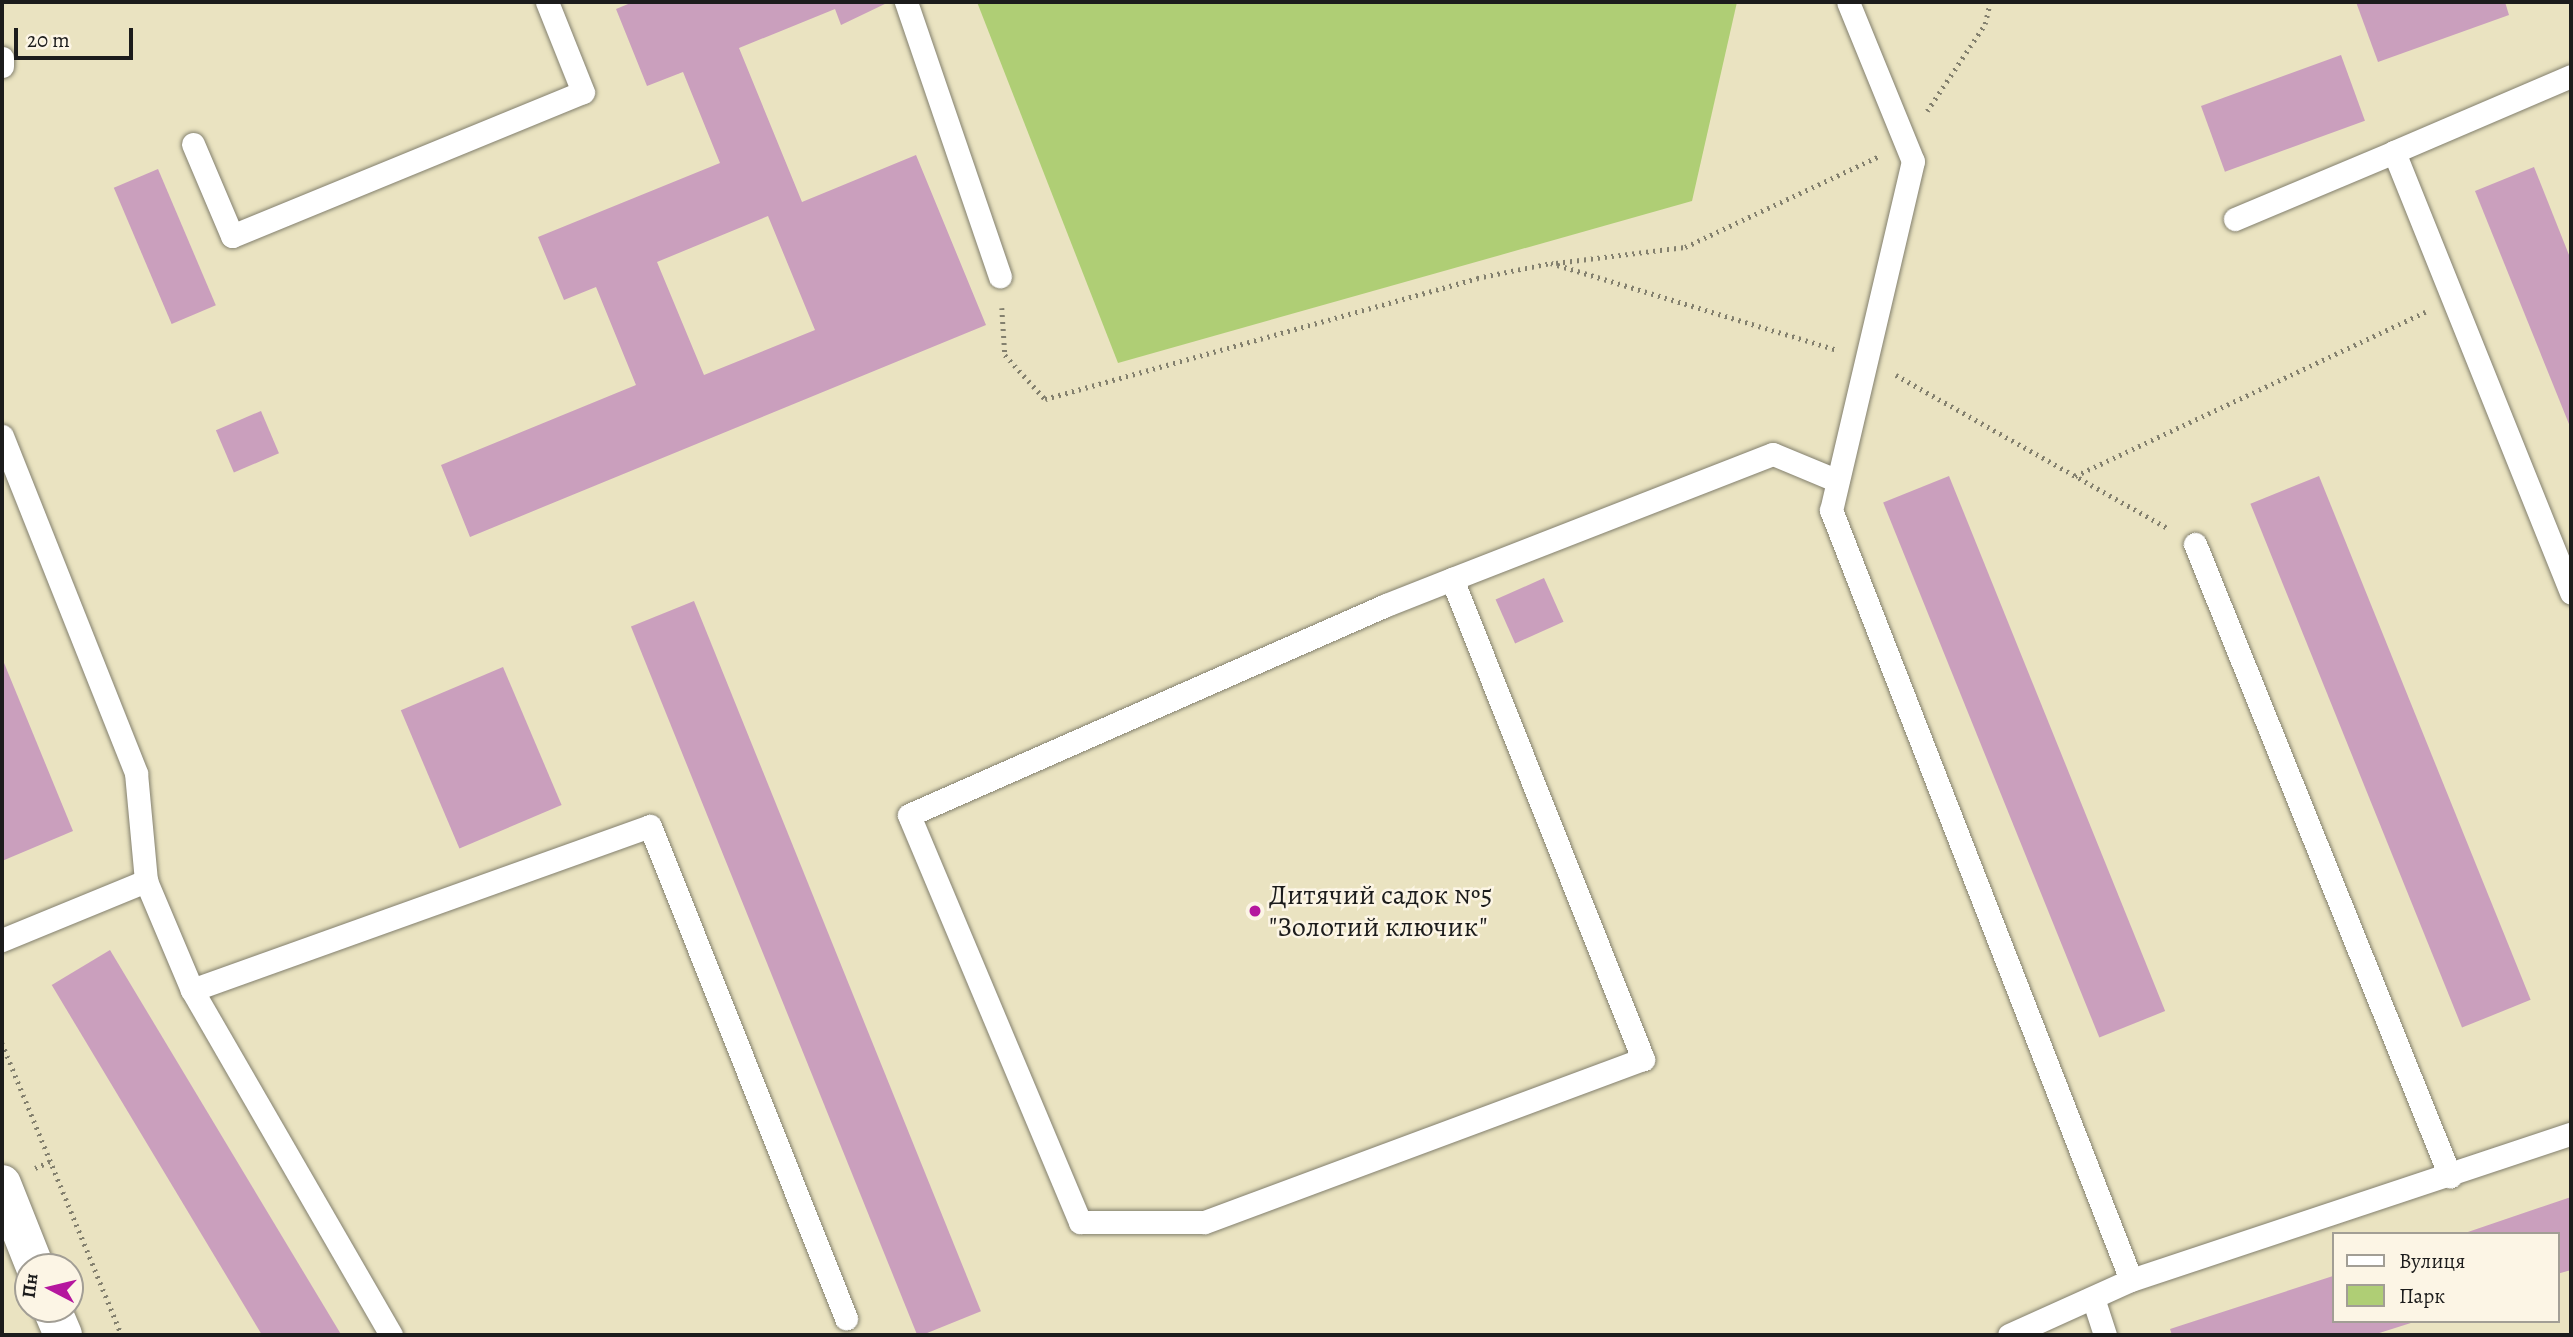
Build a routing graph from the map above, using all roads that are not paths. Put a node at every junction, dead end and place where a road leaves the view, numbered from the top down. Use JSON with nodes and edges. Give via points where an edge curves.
{"nodes":[{"id":1,"x":547,"y":2,"type":"edge"},
{"id":2,"x":906,"y":2,"type":"edge"},
{"id":3,"x":1848,"y":2,"type":"edge"},
{"id":4,"x":2,"y":58,"type":"edge"},
{"id":5,"x":2,"y":66,"type":"edge"},
{"id":6,"x":2571,"y":76,"type":"edge"},
{"id":7,"x":193,"y":144,"type":"dead end"},
{"id":8,"x":2394,"y":152,"type":"junction"},
{"id":9,"x":2235,"y":219,"type":"dead end"},
{"id":10,"x":1000,"y":276,"type":"road end"},
{"id":11,"x":2,"y":436,"type":"edge"},
{"id":12,"x":1838,"y":481,"type":"junction"},
{"id":13,"x":2195,"y":544,"type":"road end"},
{"id":14,"x":1452,"y":579,"type":"junction"},
{"id":15,"x":2571,"y":593,"type":"edge"},
{"id":16,"x":146,"y":880,"type":"junction"},
{"id":17,"x":2,"y":940,"type":"edge"},
{"id":18,"x":192,"y":990,"type":"junction"},
{"id":19,"x":2571,"y":1133,"type":"edge"},
{"id":20,"x":2450,"y":1176,"type":"junction"},
{"id":21,"x":2,"y":1184,"type":"edge"},
{"id":22,"x":29,"y":1253,"type":"edge"},
{"id":23,"x":2131,"y":1280,"type":"junction"},
{"id":24,"x":2094,"y":1301,"type":"junction"},
{"id":25,"x":846,"y":1318,"type":"dead end"},
{"id":26,"x":391,"y":1335,"type":"edge"},
{"id":27,"x":2009,"y":1335,"type":"edge"},
{"id":28,"x":2105,"y":1335,"type":"edge"}],
"edges":[{"from":1,"to":7,"type":"lane","via":[[583,92],[232,236]]},
{"from":2,"to":10,"type":"lane"},
{"from":3,"to":12,"type":"lane","via":[[1913,161]]},
{"from":4,"to":5,"type":"lane"},
{"from":6,"to":8,"type":"lane"},
{"from":8,"to":9,"type":"lane"},
{"from":8,"to":15,"type":"lane"},
{"from":11,"to":16,"type":"lane","via":[[136,773]]},
{"from":12,"to":14,"type":"lane","via":[[1773,454]]},
{"from":12,"to":23,"type":"lane","via":[[1831,510]]},
{"from":13,"to":20,"type":"lane"},
{"from":14,"to":14,"type":"lane","via":[[909,815],[1080,1222],[1204,1222],[1643,1059]]},
{"from":16,"to":17,"type":"lane"},
{"from":16,"to":18,"type":"lane"},
{"from":18,"to":25,"type":"lane","via":[[650,827]]},
{"from":18,"to":26,"type":"lane"},
{"from":19,"to":20,"type":"lane"},
{"from":20,"to":23,"type":"lane"},
{"from":21,"to":22,"type":"street"},
{"from":23,"to":24,"type":"lane"},
{"from":24,"to":27,"type":"lane"},
{"from":24,"to":28,"type":"lane"}]}
